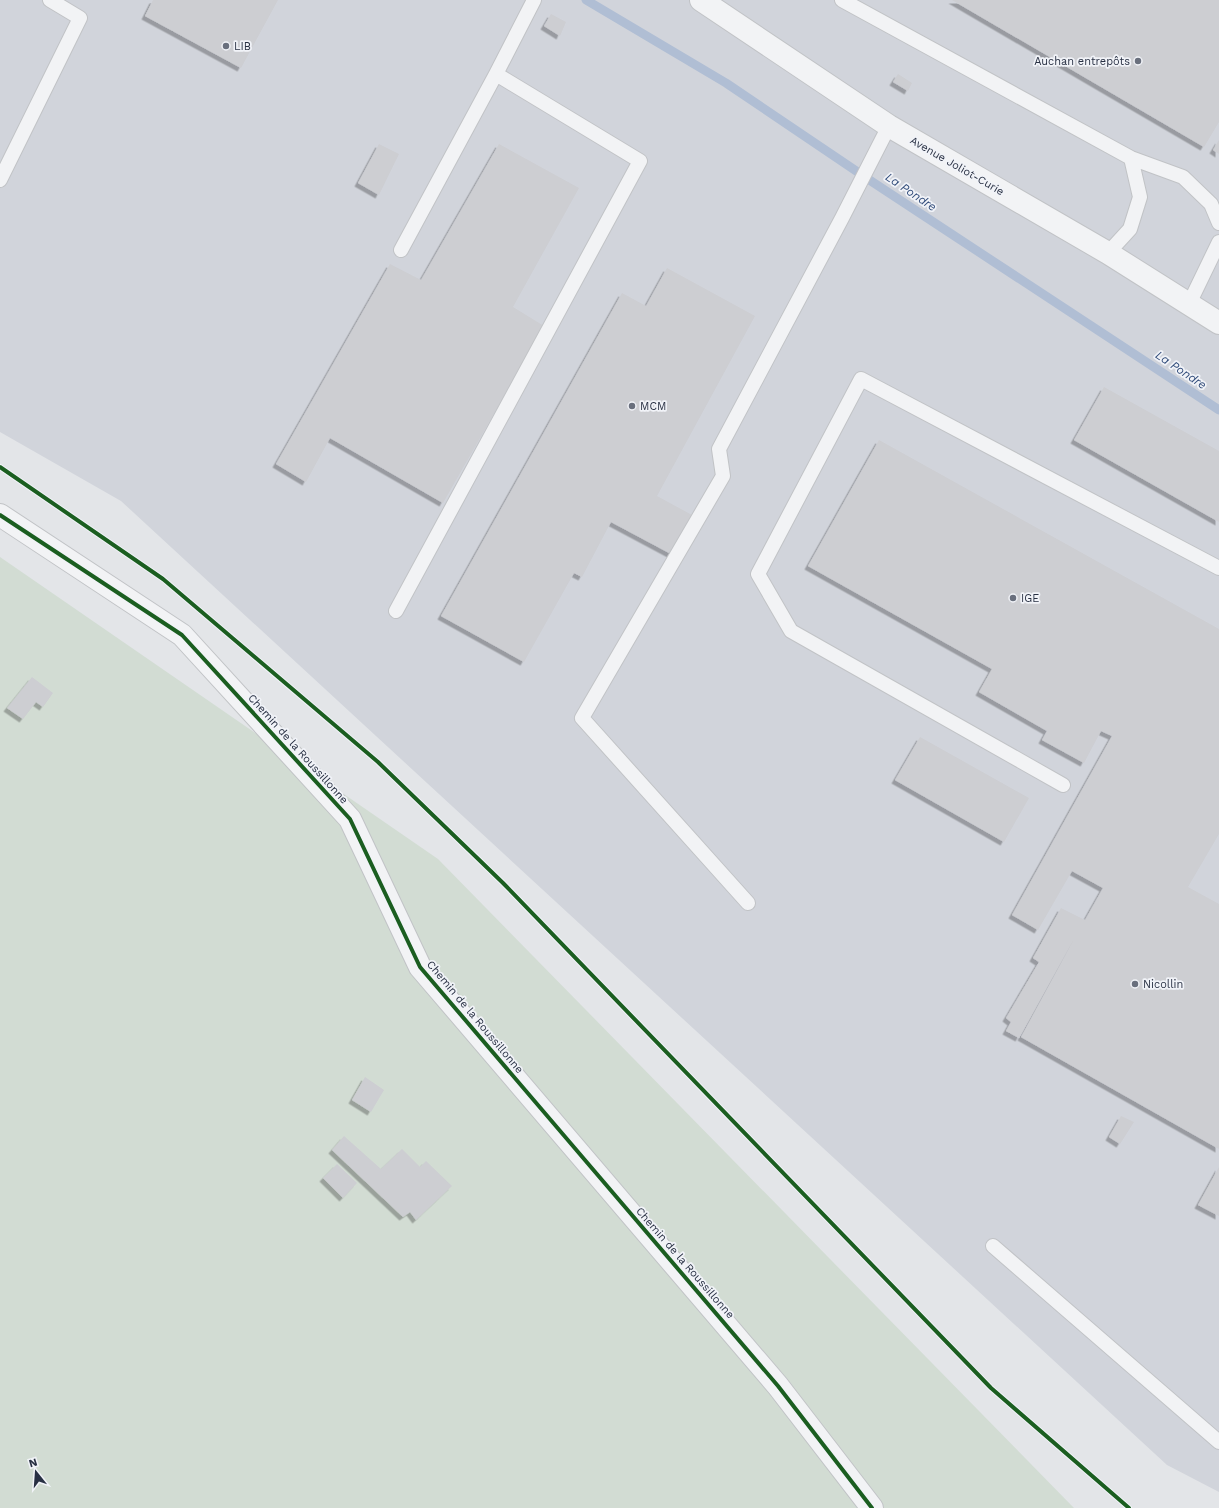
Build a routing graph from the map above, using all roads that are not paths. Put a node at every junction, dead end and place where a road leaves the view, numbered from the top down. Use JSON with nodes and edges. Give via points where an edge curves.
{"nodes":[{"id":1,"x":50,"y":0,"type":"edge"},
{"id":2,"x":534,"y":0,"type":"edge"},
{"id":3,"x":701,"y":0,"type":"edge"},
{"id":4,"x":842,"y":0,"type":"edge"},
{"id":5,"x":496,"y":74,"type":"junction"},
{"id":6,"x":889,"y":126,"type":"junction"},
{"id":7,"x":1131,"y":158,"type":"junction"},
{"id":8,"x":0,"y":180,"type":"edge"},
{"id":9,"x":1219,"y":223,"type":"edge"},
{"id":10,"x":1219,"y":242,"type":"edge"},
{"id":11,"x":400,"y":250,"type":"dead end"},
{"id":12,"x":1108,"y":253,"type":"junction"},
{"id":13,"x":1188,"y":304,"type":"junction"},
{"id":14,"x":1219,"y":323,"type":"edge"},
{"id":15,"x":0,"y":515,"type":"edge"},
{"id":16,"x":1219,"y":568,"type":"edge"},
{"id":17,"x":396,"y":611,"type":"dead end"},
{"id":18,"x":1063,"y":785,"type":"dead end"},
{"id":19,"x":748,"y":903,"type":"dead end"},
{"id":20,"x":993,"y":1246,"type":"dead end"},
{"id":21,"x":1219,"y":1442,"type":"edge"},
{"id":22,"x":872,"y":1508,"type":"edge"}],
"edges":[{"from":1,"to":8,"type":"lane","via":[[80,18]]},
{"from":2,"to":5,"type":"lane"},
{"from":3,"to":6,"type":"street","name":"Avenue Joliot-Curie"},
{"from":4,"to":7,"type":"lane"},
{"from":5,"to":11,"type":"lane"},
{"from":5,"to":17,"type":"lane","via":[[640,161]]},
{"from":6,"to":12,"type":"street","name":"Avenue Joliot-Curie"},
{"from":6,"to":19,"type":"lane","via":[[719,449],[723,476],[582,718]]},
{"from":7,"to":9,"type":"lane","via":[[1183,177],[1211,204]]},
{"from":7,"to":12,"type":"lane","via":[[1140,197],[1130,229]]},
{"from":10,"to":13,"type":"lane"},
{"from":12,"to":13,"type":"street","name":"Avenue Joliot-Curie"},
{"from":13,"to":14,"type":"street","name":"Avenue Joliot-Curie"},
{"from":15,"to":22,"type":"street","name":"Chemin de la Roussillonne","via":[[182,635],[350,819],[420,967],[778,1386]]},
{"from":16,"to":18,"type":"lane","via":[[861,379],[758,574],[791,631]]},
{"from":20,"to":21,"type":"lane"}]}
